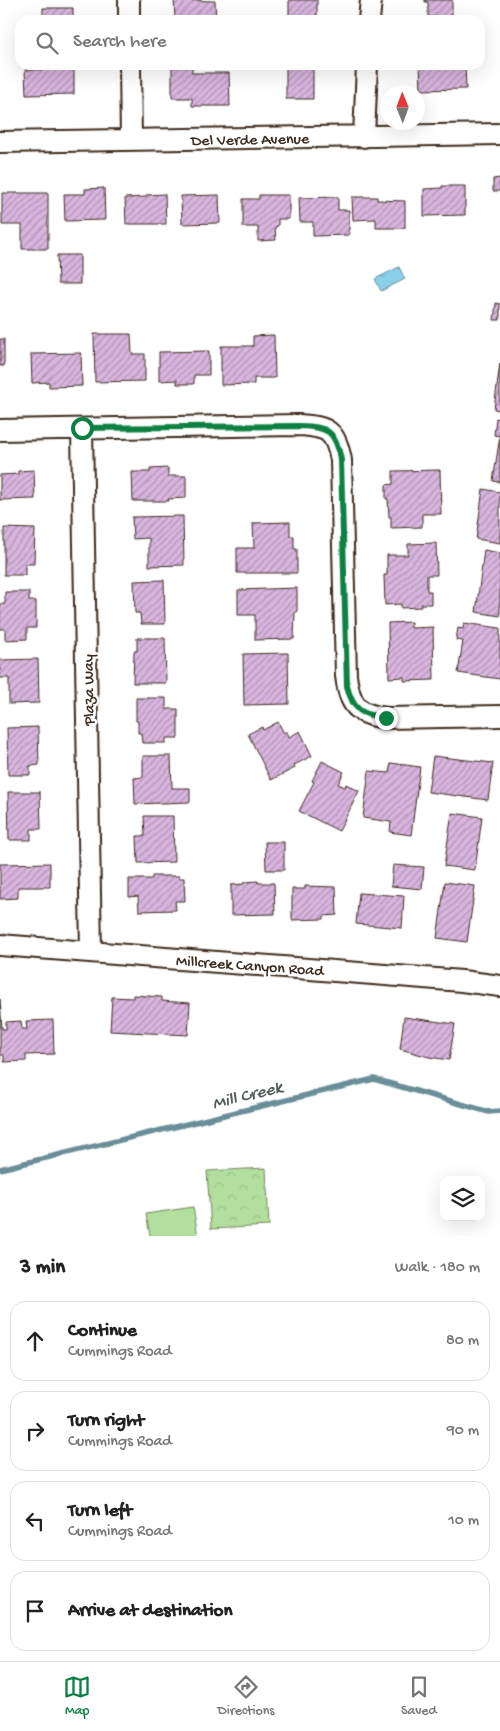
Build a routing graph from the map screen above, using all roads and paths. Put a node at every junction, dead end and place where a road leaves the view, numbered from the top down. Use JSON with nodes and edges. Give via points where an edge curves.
{"nodes":[{"id":1,"x":129,"y":0,"type":"edge"},
{"id":2,"x":371,"y":0,"type":"edge"},
{"id":3,"x":129,"y":15,"type":"edge"},
{"id":4,"x":370,"y":15,"type":"edge"},
{"id":5,"x":130,"y":70,"type":"edge"},
{"id":6,"x":367,"y":70,"type":"edge"},
{"id":7,"x":500,"y":134,"type":"edge"},
{"id":8,"x":364,"y":137,"type":"junction"},
{"id":9,"x":131,"y":140,"type":"junction"},
{"id":10,"x":0,"y":142,"type":"edge"},
{"id":11,"x":82,"y":428,"type":"junction"},
{"id":12,"x":0,"y":430,"type":"edge"},
{"id":13,"x":500,"y":716,"type":"edge"},
{"id":14,"x":0,"y":945,"type":"edge"},
{"id":15,"x":91,"y":952,"type":"junction"},
{"id":16,"x":500,"y":986,"type":"edge"}],
"edges":[{"from":1,"to":3,"type":"street"},
{"from":2,"to":4,"type":"street"},
{"from":5,"to":9,"type":"street"},
{"from":6,"to":8,"type":"street"},
{"from":7,"to":8,"type":"street","name":"Del Verde Avenue"},
{"from":8,"to":9,"type":"street","name":"Del Verde Avenue"},
{"from":9,"to":10,"type":"street","name":"Del Verde Avenue"},
{"from":11,"to":12,"type":"street"},
{"from":11,"to":13,"type":"street","via":[[299,426],[332,433],[341,460],[346,676],[354,706],[368,714],[386,718]]},
{"from":11,"to":15,"type":"street","name":"Plaza Way"},
{"from":14,"to":15,"type":"street","name":"Millcreek Canyon Road"},
{"from":15,"to":16,"type":"street","name":"Millcreek Canyon Road"}]}
